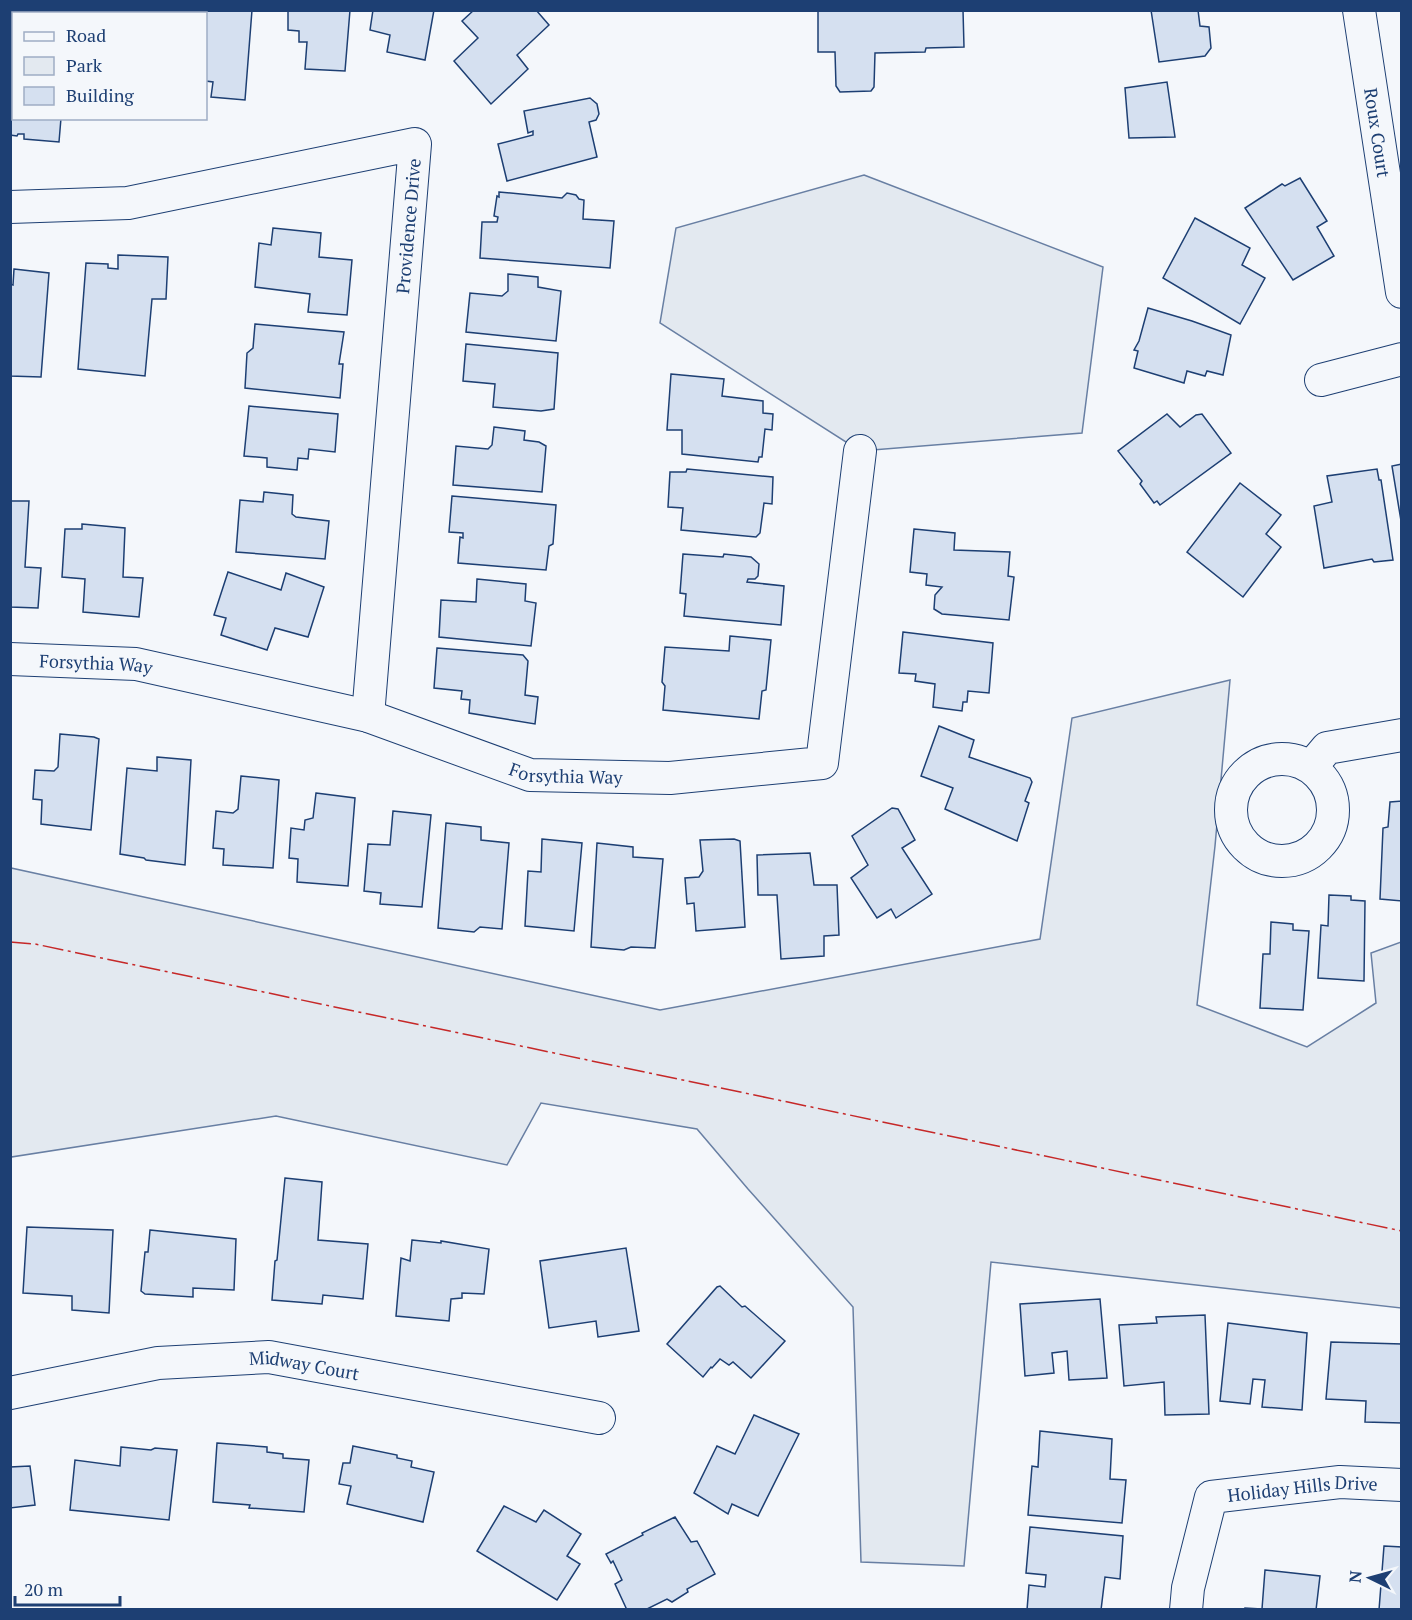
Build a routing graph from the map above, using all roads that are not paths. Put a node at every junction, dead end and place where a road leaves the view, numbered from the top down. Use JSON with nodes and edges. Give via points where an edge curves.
{"nodes":[{"id":1,"x":1359,"y":10,"type":"edge"},
{"id":2,"x":10,"y":207,"type":"edge"},
{"id":3,"x":1401,"y":292,"type":"edge"},
{"id":4,"x":1401,"y":359,"type":"edge"},
{"id":5,"x":1321,"y":380,"type":"dead end"},
{"id":6,"x":860,"y":451,"type":"dead end"},
{"id":7,"x":10,"y":659,"type":"edge"},
{"id":8,"x":368,"y":716,"type":"junction"},
{"id":9,"x":1401,"y":735,"type":"edge"},
{"id":10,"x":1311,"y":767,"type":"dead end"},
{"id":11,"x":10,"y":1394,"type":"edge"},
{"id":12,"x":599,"y":1418,"type":"dead end"},
{"id":13,"x":1401,"y":1485,"type":"edge"},
{"id":14,"x":1186,"y":1610,"type":"edge"}],
"edges":[{"from":1,"to":3,"type":"street","name":"Roux Court"},
{"from":2,"to":8,"type":"street","name":"Providence Drive","via":[[128,203],[415,144]]},
{"from":4,"to":5,"type":"street"},
{"from":6,"to":8,"type":"street","name":"Forsythia Way","via":[[822,763],[670,778],[531,775]]},
{"from":7,"to":8,"type":"street","name":"Forsythia Way","via":[[136,664]]},
{"from":9,"to":10,"type":"street","via":[[1327,748]]},
{"from":11,"to":12,"type":"street","name":"Midway Court","via":[[158,1363],[269,1357]]},
{"from":13,"to":14,"type":"street","name":"Holiday Hills Drive","via":[[1340,1482],[1211,1497]]}]}
